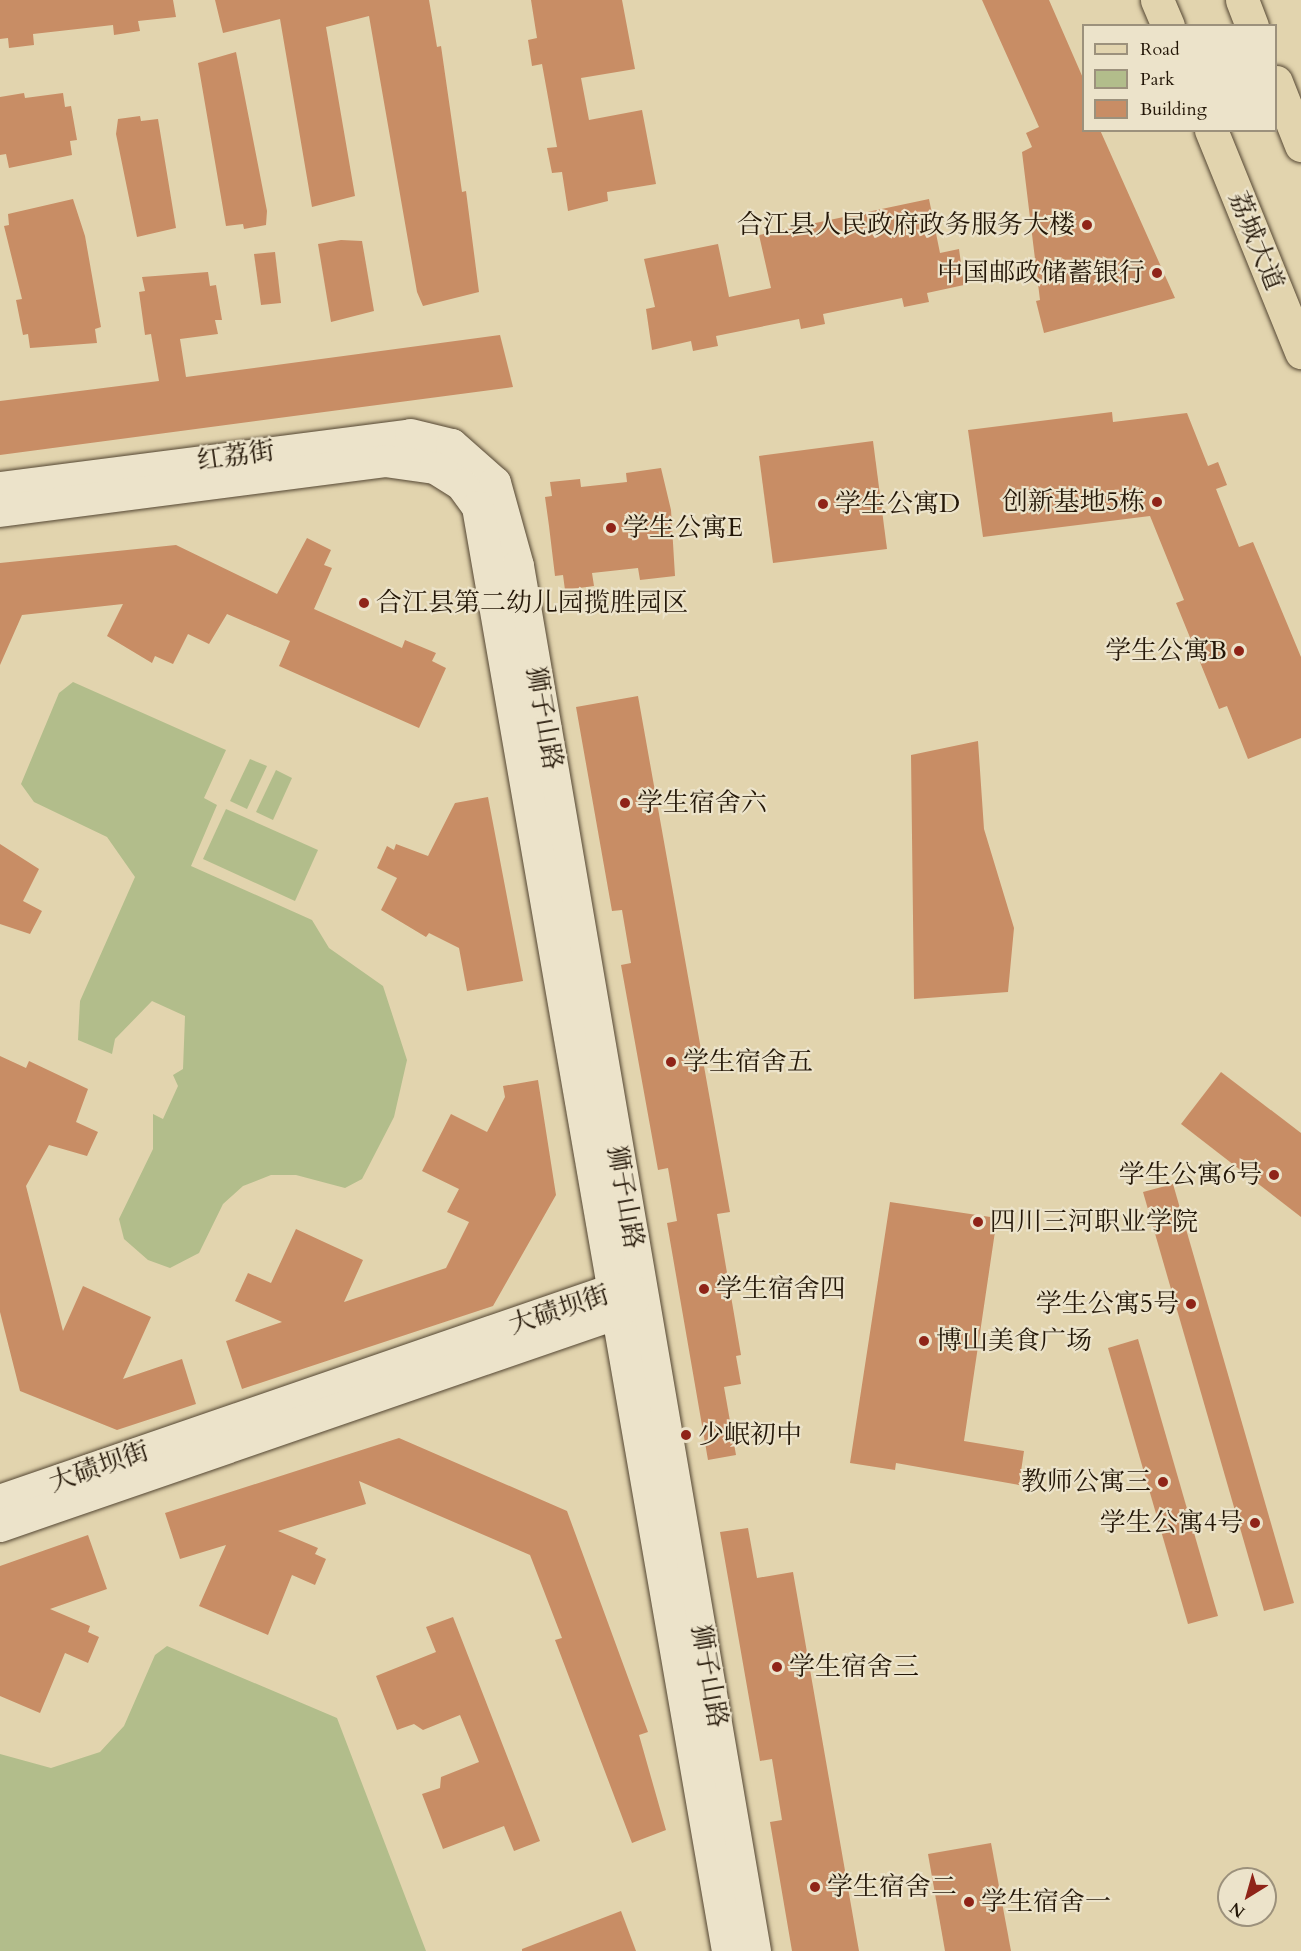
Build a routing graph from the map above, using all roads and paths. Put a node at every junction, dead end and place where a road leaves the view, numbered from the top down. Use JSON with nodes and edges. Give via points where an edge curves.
{"nodes":[{"id":1,"x":1157,"y":0,"type":"edge"},
{"id":2,"x":1242,"y":0,"type":"edge"},
{"id":3,"x":1167,"y":24,"type":"edge"},
{"id":4,"x":1251,"y":24,"type":"edge"},
{"id":5,"x":1277,"y":86,"type":"edge"},
{"id":6,"x":1212,"y":132,"type":"edge"},
{"id":7,"x":1299,"y":136,"type":"edge"},
{"id":8,"x":1301,"y":352,"type":"edge"},
{"id":9,"x":460,"y":466,"type":"junction"},
{"id":10,"x":0,"y":488,"type":"edge"},
{"id":11,"x":0,"y":511,"type":"edge"},
{"id":12,"x":625,"y":1298,"type":"junction"},
{"id":13,"x":0,"y":1501,"type":"edge"},
{"id":14,"x":0,"y":1526,"type":"edge"},
{"id":15,"x":729,"y":1951,"type":"edge"},
{"id":16,"x":755,"y":1951,"type":"edge"}],
"edges":[{"from":1,"to":3,"type":"main road"},
{"from":2,"to":4,"type":"main road"},
{"from":5,"to":7,"type":"main road"},
{"from":6,"to":8,"type":"main road","name":"荔城大道"},
{"from":9,"to":10,"type":"street","name":"红荔街","via":[[434,440],[381,437]]},
{"from":9,"to":11,"type":"street","name":"红荔街","via":[[385,461]]},
{"from":9,"to":12,"type":"street","name":"狮子山路","via":[[495,483],[518,566]]},
{"from":12,"to":13,"type":"street","name":"大碛坝街"},
{"from":12,"to":14,"type":"street","name":"大碛坝街"},
{"from":12,"to":15,"type":"street","name":"狮子山路"},
{"from":12,"to":16,"type":"street","name":"狮子山路"}]}
